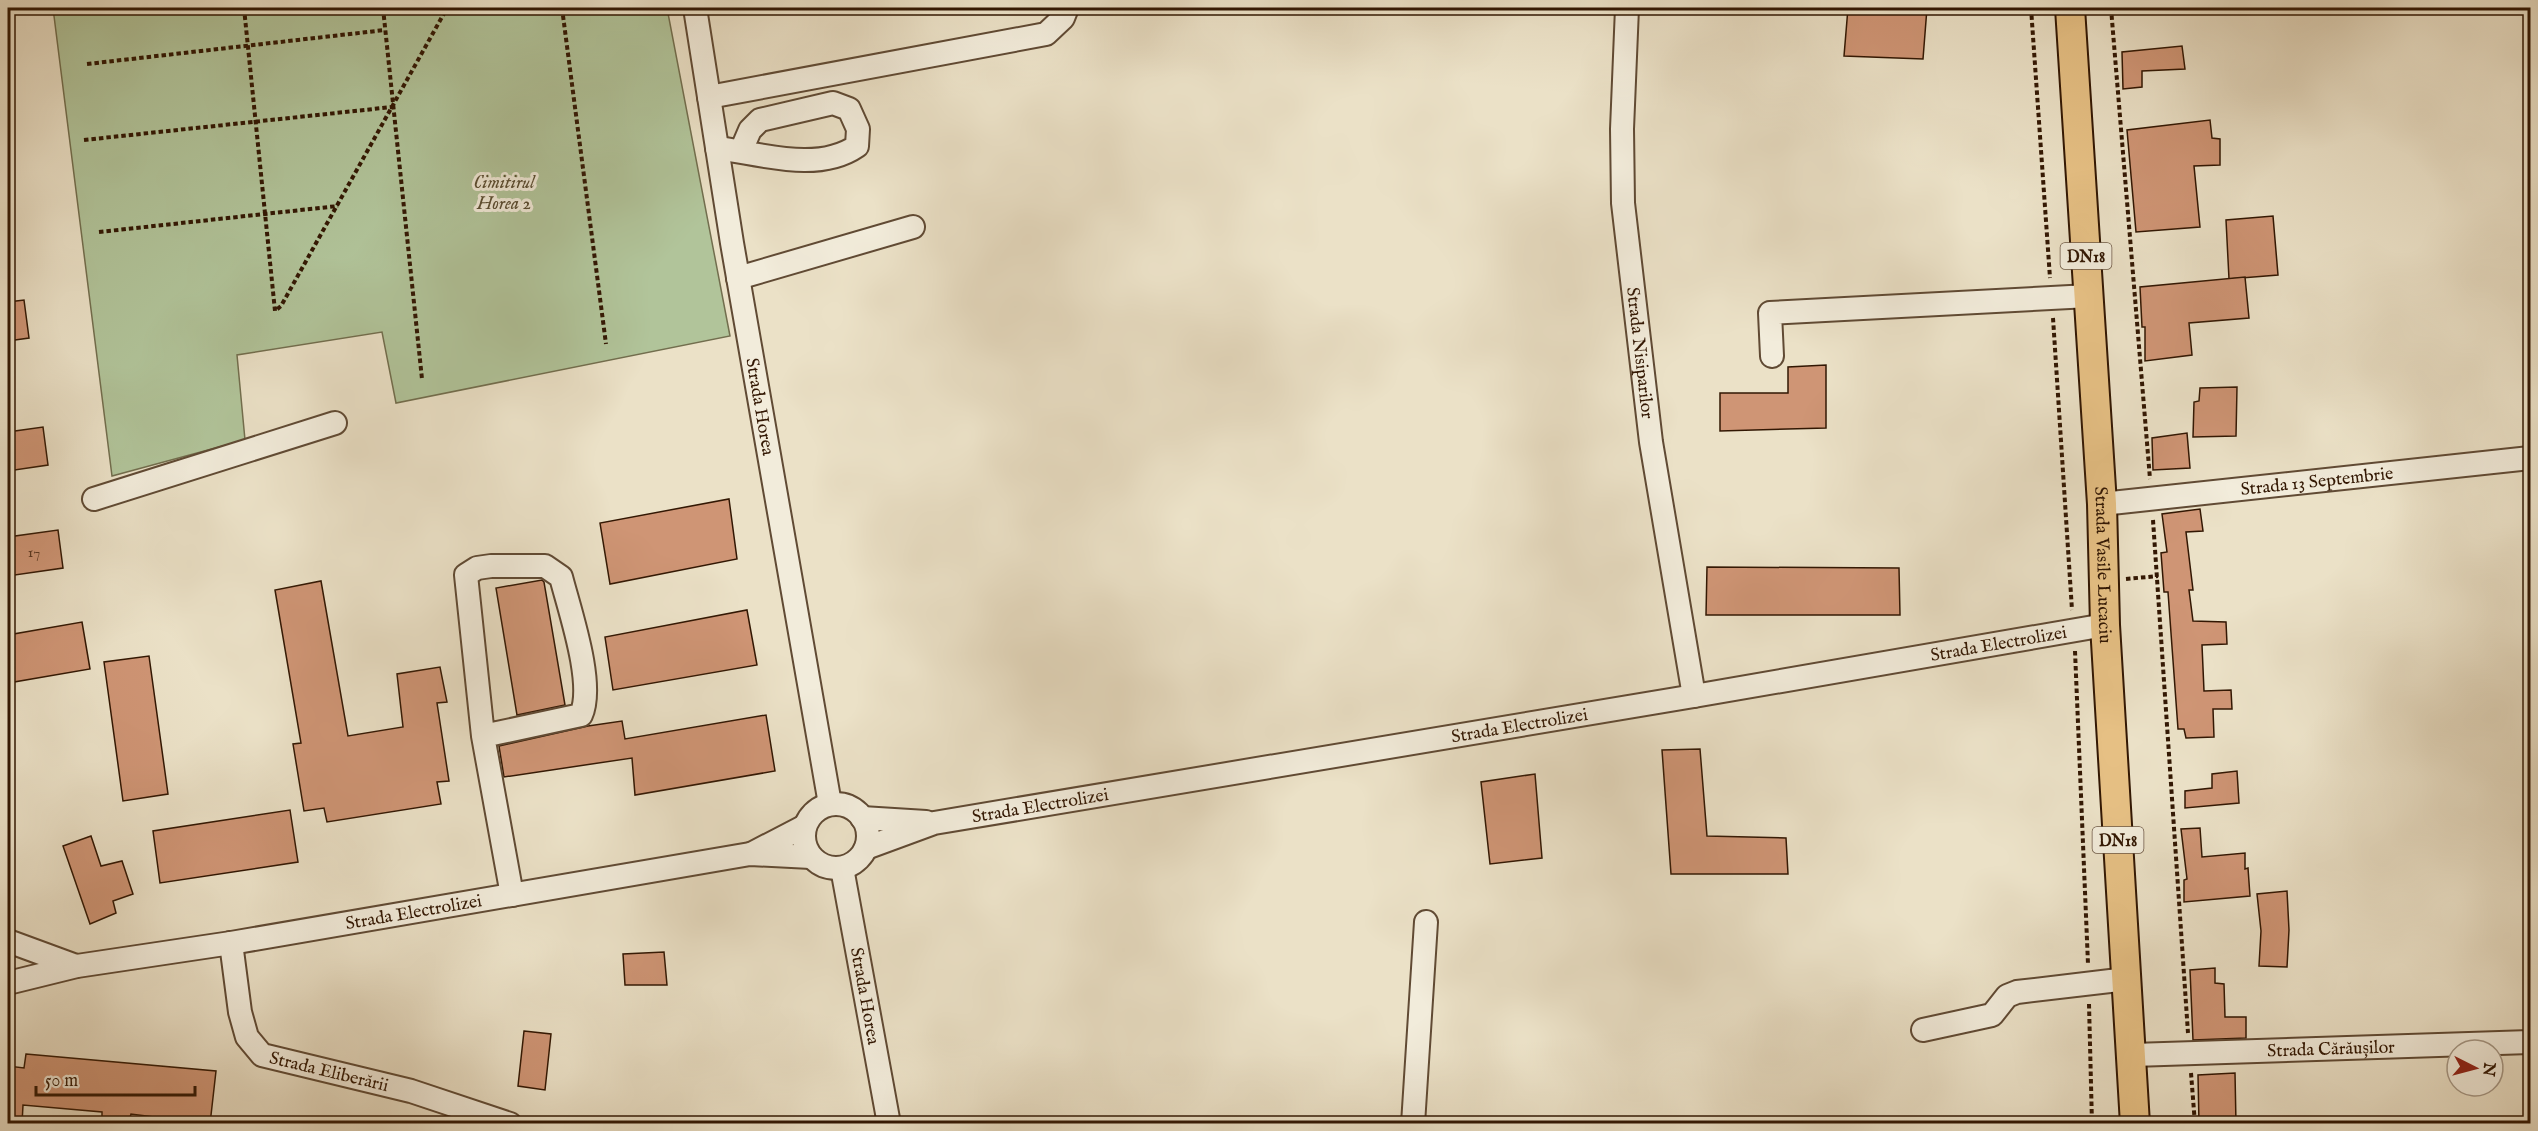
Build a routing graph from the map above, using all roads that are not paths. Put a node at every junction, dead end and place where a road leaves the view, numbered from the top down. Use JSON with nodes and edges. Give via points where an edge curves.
{"nodes":[{"id":1,"x":695,"y":8,"type":"edge"},
{"id":2,"x":1067,"y":8,"type":"edge"},
{"id":3,"x":1627,"y":8,"type":"edge"},
{"id":4,"x":2070,"y":8,"type":"edge"},
{"id":5,"x":709,"y":97,"type":"junction"},
{"id":6,"x":717,"y":148,"type":"junction"},
{"id":7,"x":741,"y":151,"type":"junction"},
{"id":8,"x":913,"y":227,"type":"dead end"},
{"id":9,"x":738,"y":278,"type":"junction"},
{"id":10,"x":2089,"y":296,"type":"junction"},
{"id":11,"x":1772,"y":356,"type":"dead end"},
{"id":12,"x":335,"y":423,"type":"dead end"},
{"id":13,"x":2530,"y":458,"type":"edge"},
{"id":14,"x":94,"y":499,"type":"dead end"},
{"id":15,"x":2102,"y":504,"type":"junction"},
{"id":16,"x":2105,"y":625,"type":"junction"},
{"id":17,"x":1695,"y":696,"type":"junction"},
{"id":18,"x":483,"y":736,"type":"junction"},
{"id":19,"x":830,"y":804,"type":"junction"},
{"id":20,"x":862,"y":818,"type":"junction"},
{"id":21,"x":934,"y":823,"type":"junction"},
{"id":22,"x":805,"y":826,"type":"junction"},
{"id":23,"x":866,"y":848,"type":"junction"},
{"id":24,"x":750,"y":854,"type":"junction"},
{"id":25,"x":811,"y":857,"type":"junction"},
{"id":26,"x":842,"y":868,"type":"junction"},
{"id":27,"x":512,"y":895,"type":"junction"},
{"id":28,"x":1426,"y":922,"type":"dead end"},
{"id":29,"x":8,"y":941,"type":"edge"},
{"id":30,"x":231,"y":943,"type":"junction"},
{"id":31,"x":77,"y":966,"type":"junction"},
{"id":32,"x":2127,"y":979,"type":"junction"},
{"id":33,"x":8,"y":982,"type":"edge"},
{"id":34,"x":1923,"y":1030,"type":"dead end"},
{"id":35,"x":2530,"y":1042,"type":"edge"},
{"id":36,"x":2133,"y":1054,"type":"junction"},
{"id":37,"x":510,"y":1124,"type":"edge"},
{"id":38,"x":889,"y":1124,"type":"edge"},
{"id":39,"x":1413,"y":1124,"type":"edge"},
{"id":40,"x":2135,"y":1124,"type":"edge"}],
"edges":[{"from":1,"to":5,"type":"street","name":"Strada Horea"},
{"from":2,"to":5,"type":"street","via":[[1063,18],[1046,34]]},
{"from":3,"to":17,"type":"street","name":"Strada Nisiparilor","via":[[1623,203],[1651,442]]},
{"from":4,"to":10,"type":"main road","name":"Strada Vasile Lucaciu","number":"DN18"},
{"from":5,"to":6,"type":"street","name":"Strada Horea"},
{"from":6,"to":7,"type":"street"},
{"from":6,"to":9,"type":"street","name":"Strada Horea"},
{"from":7,"to":7,"type":"street","via":[[809,161],[845,154],[857,146],[858,129],[849,109],[833,103],[760,120],[750,130]]},
{"from":8,"to":9,"type":"street"},
{"from":9,"to":19,"type":"street","name":"Strada Horea"},
{"from":10,"to":11,"type":"street","via":[[1770,313]]},
{"from":10,"to":15,"type":"main road","name":"Strada Vasile Lucaciu","number":"DN18"},
{"from":12,"to":14,"type":"street"},
{"from":13,"to":15,"type":"street","name":"Strada 13 Septembrie"},
{"from":15,"to":16,"type":"main road","name":"Strada Vasile Lucaciu","number":"DN18"},
{"from":16,"to":17,"type":"street","name":"Strada Electrolizei"},
{"from":16,"to":32,"type":"main road","name":"Strada Vasile Lucaciu","number":"DN18"},
{"from":17,"to":21,"type":"street","name":"Strada Electrolizei"},
{"from":18,"to":18,"type":"street","via":[[580,715],[584,709],[586,682],[561,577],[545,566],[491,566],[466,575]]},
{"from":18,"to":27,"type":"street"},
{"from":19,"to":20,"type":"street","via":[[848,806]]},
{"from":19,"to":22,"type":"street","via":[[815,812]]},
{"from":20,"to":21,"type":"street","name":"Strada Electrolizei"},
{"from":20,"to":23,"type":"street","via":[[868,838]]},
{"from":21,"to":23,"type":"street","name":"Strada Electrolizei"},
{"from":22,"to":24,"type":"street","name":"Strada Electrolizei"},
{"from":22,"to":25,"type":"street","via":[[805,846]]},
{"from":23,"to":26,"type":"street","via":[[856,861]]},
{"from":24,"to":25,"type":"street","name":"Strada Electrolizei"},
{"from":24,"to":27,"type":"street","name":"Strada Electrolizei"},
{"from":25,"to":26,"type":"street","via":[[825,867]]},
{"from":26,"to":38,"type":"street","name":"Strada Horea"},
{"from":27,"to":30,"type":"street","name":"Strada Electrolizei"},
{"from":28,"to":39,"type":"street"},
{"from":29,"to":31,"type":"street","name":"Strada Electrolizei"},
{"from":30,"to":31,"type":"street","name":"Strada Electrolizei"},
{"from":30,"to":37,"type":"street","name":"Strada Eliberării","via":[[240,1012],[247,1037],[262,1055],[411,1091]]},
{"from":31,"to":33,"type":"street","name":"Strada Electrolizei"},
{"from":32,"to":34,"type":"street","via":[[2017,992],[2007,996],[1992,1015]]},
{"from":32,"to":36,"type":"main road","name":"Strada Vasile Lucaciu","number":"DN18"},
{"from":35,"to":36,"type":"street","name":"Strada Cărăușilor"},
{"from":36,"to":40,"type":"main road","name":"Strada Vasile Lucaciu","number":"DN18"}]}
